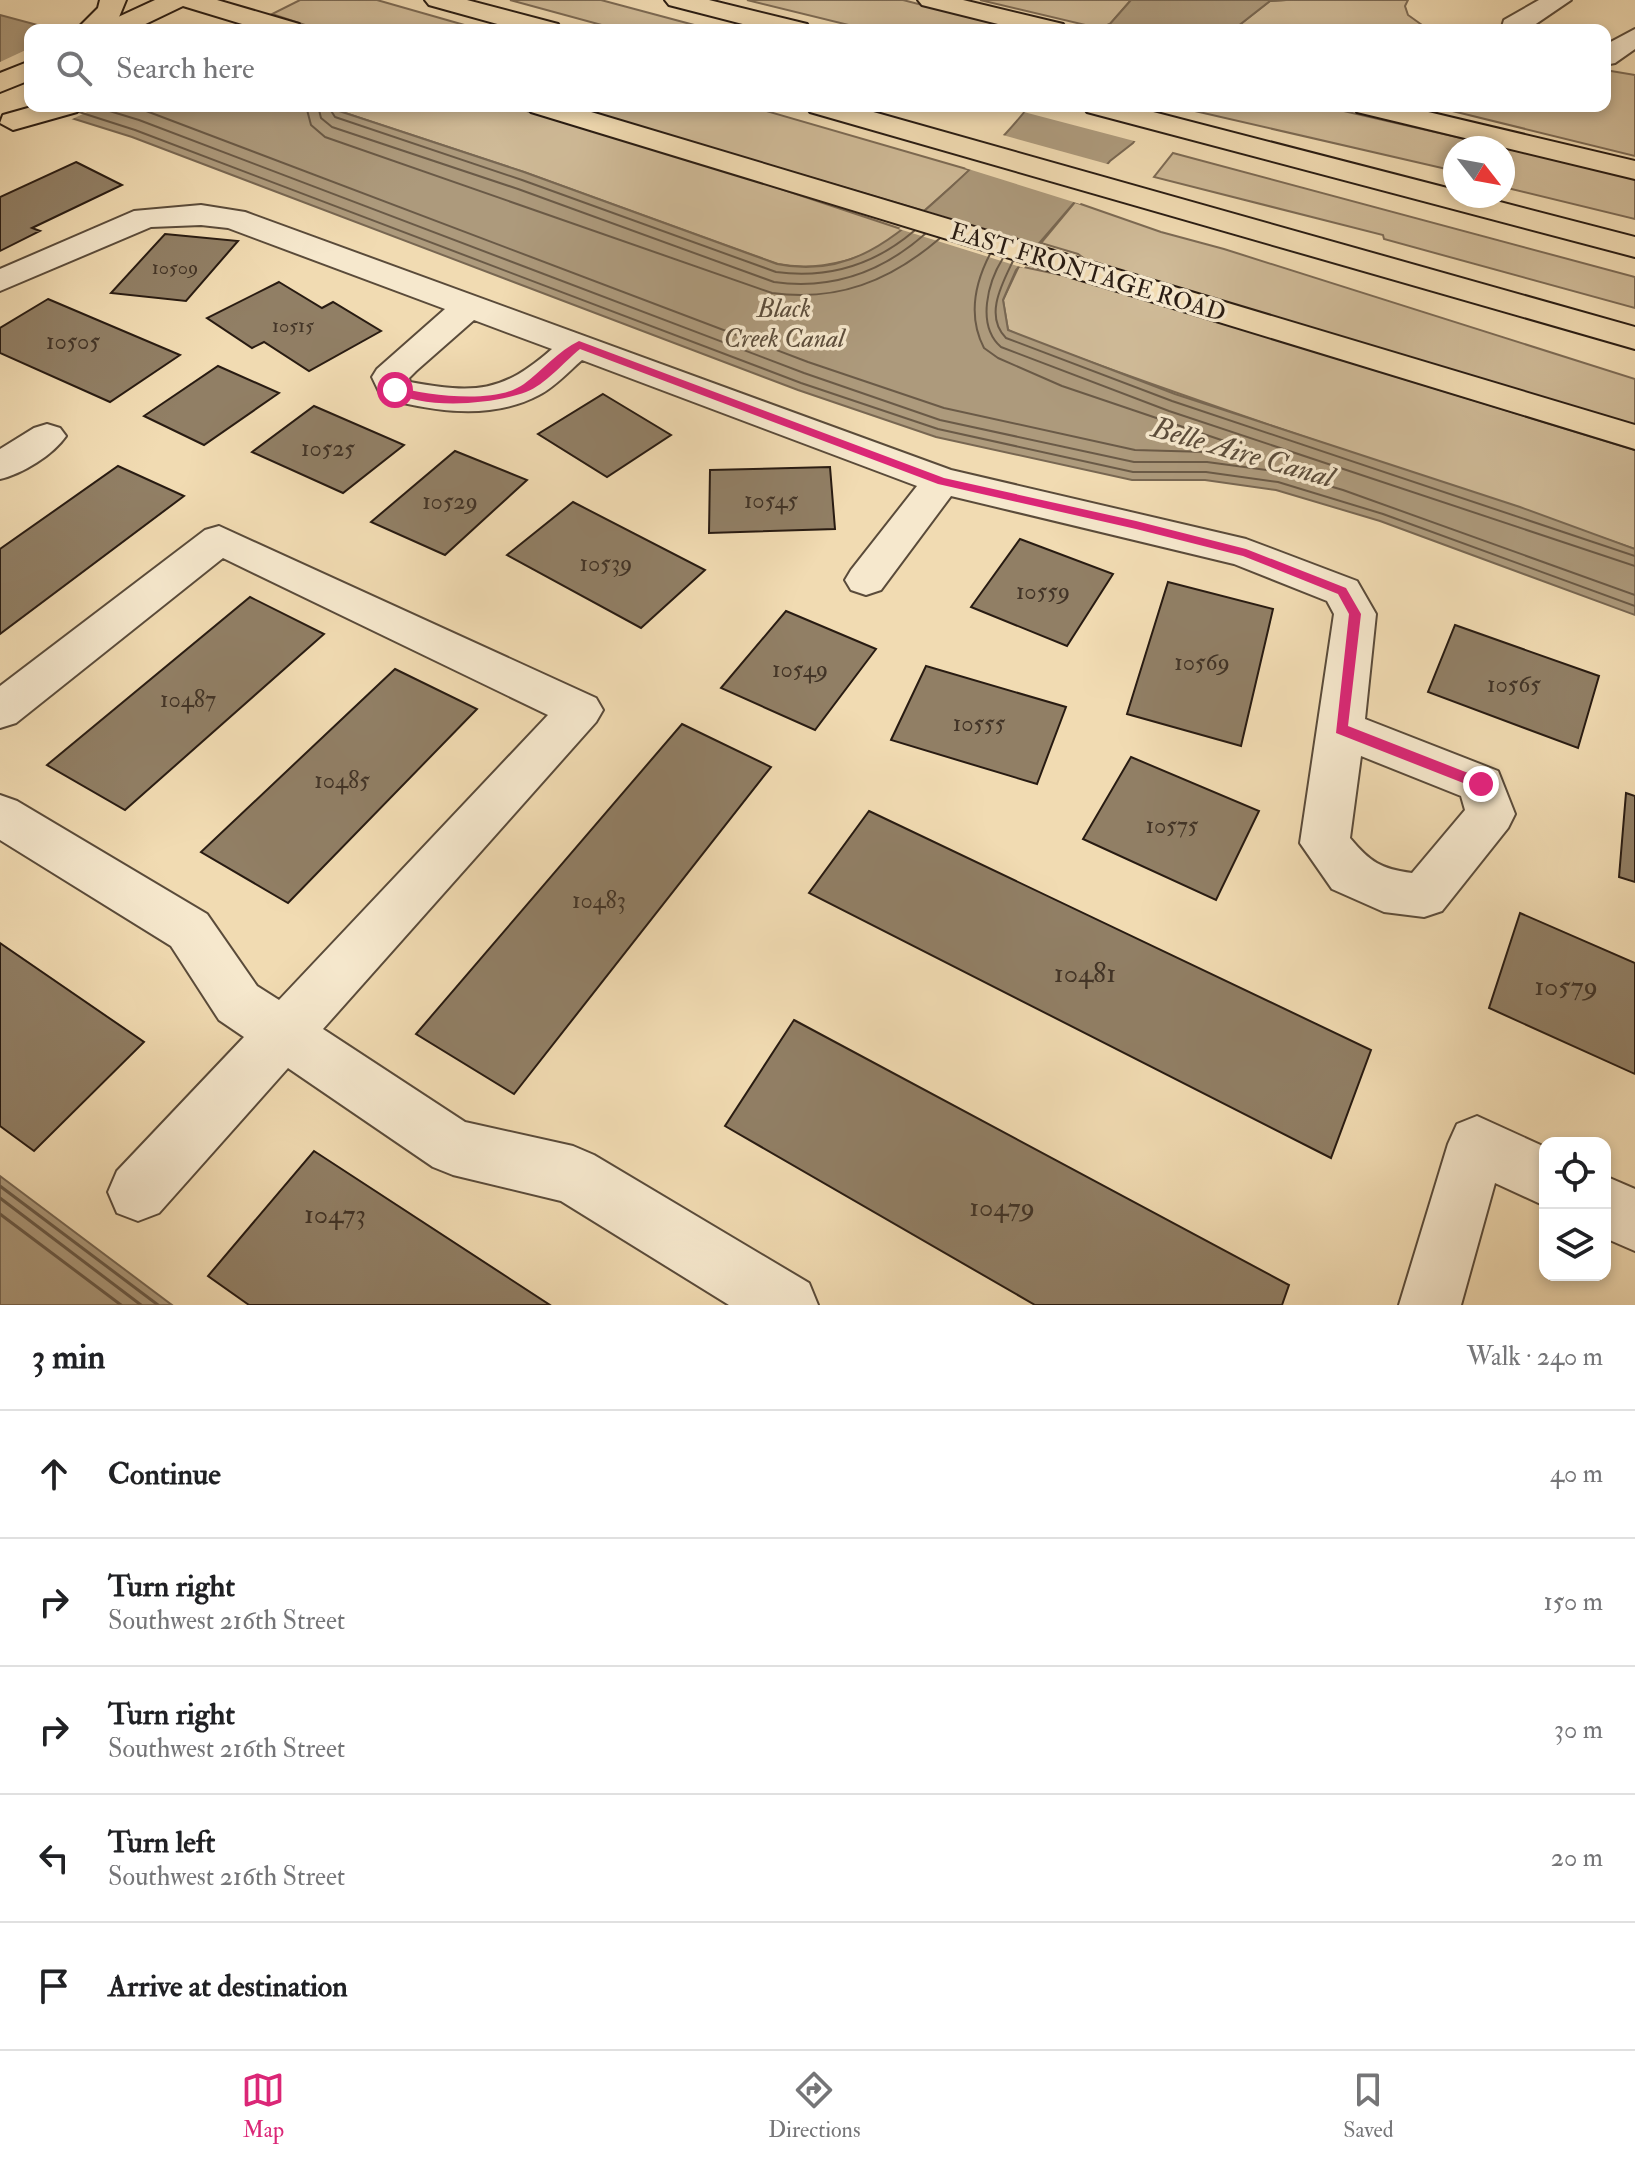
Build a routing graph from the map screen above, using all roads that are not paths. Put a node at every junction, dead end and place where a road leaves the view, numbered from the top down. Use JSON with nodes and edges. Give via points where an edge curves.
{"nodes":[{"id":1,"x":113,"y":0,"type":"edge"},
{"id":2,"x":176,"y":0,"type":"edge"},
{"id":3,"x":190,"y":0,"type":"edge"},
{"id":4,"x":438,"y":0,"type":"edge"},
{"id":5,"x":678,"y":0,"type":"edge"},
{"id":6,"x":931,"y":0,"type":"edge"},
{"id":7,"x":1558,"y":0,"type":"edge"},
{"id":8,"x":244,"y":6,"type":"edge"},
{"id":9,"x":101,"y":24,"type":"edge"},
{"id":10,"x":111,"y":24,"type":"edge"},
{"id":11,"x":207,"y":24,"type":"edge"},
{"id":12,"x":278,"y":24,"type":"edge"},
{"id":13,"x":527,"y":24,"type":"edge"},
{"id":14,"x":774,"y":24,"type":"edge"},
{"id":15,"x":1029,"y":24,"type":"edge"},
{"id":16,"x":1516,"y":24,"type":"edge"},
{"id":17,"x":1635,"y":37,"type":"edge"},
{"id":18,"x":1611,"y":55,"type":"edge"},
{"id":19,"x":1611,"y":62,"type":"edge"},
{"id":20,"x":1635,"y":68,"type":"edge"},
{"id":21,"x":24,"y":72,"type":"edge"},
{"id":22,"x":0,"y":84,"type":"edge"},
{"id":23,"x":30,"y":112,"type":"edge"},
{"id":24,"x":47,"y":112,"type":"edge"},
{"id":25,"x":561,"y":112,"type":"edge"},
{"id":26,"x":841,"y":112,"type":"edge"},
{"id":27,"x":1120,"y":112,"type":"edge"},
{"id":28,"x":1392,"y":112,"type":"edge"},
{"id":29,"x":6,"y":124,"type":"edge"},
{"id":30,"x":1282,"y":153,"type":"junction"},
{"id":31,"x":1635,"y":170,"type":"edge"},
{"id":32,"x":1443,"y":186,"type":"edge"},
{"id":33,"x":1515,"y":201,"type":"edge"},
{"id":34,"x":1238,"y":225,"type":"junction"},
{"id":35,"x":1635,"y":228,"type":"edge"},
{"id":36,"x":1635,"y":247,"type":"edge"},
{"id":37,"x":0,"y":281,"type":"edge"},
{"id":38,"x":471,"y":305,"type":"junction"},
{"id":39,"x":1635,"y":338,"type":"edge"},
{"id":40,"x":579,"y":345,"type":"junction"},
{"id":41,"x":1635,"y":369,"type":"edge"},
{"id":42,"x":47,"y":436,"type":"dead end"},
{"id":43,"x":1635,"y":437,"type":"edge"},
{"id":44,"x":0,"y":467,"type":"edge"},
{"id":45,"x":942,"y":481,"type":"junction"},
{"id":46,"x":866,"y":580,"type":"dead end"},
{"id":47,"x":0,"y":711,"type":"edge"},
{"id":48,"x":1341,"y":729,"type":"dead end"},
{"id":49,"x":0,"y":815,"type":"edge"},
{"id":50,"x":285,"y":1032,"type":"junction"},
{"id":51,"x":1539,"y":1174,"type":"edge"},
{"id":52,"x":138,"y":1192,"type":"dead end"},
{"id":53,"x":1611,"y":1209,"type":"edge"},
{"id":54,"x":1635,"y":1221,"type":"edge"},
{"id":55,"x":787,"y":1305,"type":"edge"},
{"id":56,"x":1430,"y":1305,"type":"edge"}],
"edges":[{"from":1,"to":9,"type":"main road"},
{"from":2,"to":10,"type":"main road"},
{"from":3,"to":8,"type":"main road"},
{"from":4,"to":13,"type":"main road"},
{"from":5,"to":14,"type":"main road"},
{"from":6,"to":15,"type":"main road"},
{"from":7,"to":16,"type":"street"},
{"from":8,"to":11,"type":"main road"},
{"from":8,"to":12,"type":"main road"},
{"from":17,"to":18,"type":"street"},
{"from":19,"to":20,"type":"street"},
{"from":21,"to":22,"type":"main road"},
{"from":23,"to":29,"type":"main road"},
{"from":24,"to":29,"type":"main road"},
{"from":25,"to":43,"type":"main road","name":"EAST FRONTAGE ROAD"},
{"from":26,"to":34,"type":"main road"},
{"from":27,"to":30,"type":"main road"},
{"from":28,"to":31,"type":"main road"},
{"from":30,"to":32,"type":"main road"},
{"from":30,"to":36,"type":"main road"},
{"from":33,"to":35,"type":"main road"},
{"from":34,"to":39,"type":"main road"},
{"from":34,"to":41,"type":"main road","via":[[1286,255]]},
{"from":37,"to":38,"type":"street","via":[[145,218],[201,215],[234,219]]},
{"from":38,"to":40,"type":"street"},
{"from":38,"to":40,"type":"street","via":[[390,377],[395,390],[427,399],[482,399],[524,389]]},
{"from":40,"to":45,"type":"street"},
{"from":42,"to":44,"type":"street"},
{"from":45,"to":46,"type":"street"},
{"from":45,"to":48,"type":"street","via":[[1246,553],[1342,591],[1355,614]]},
{"from":47,"to":50,"type":"street","via":[[219,540],[580,710]]},
{"from":49,"to":50,"type":"street","via":[[189,930],[238,1003]]},
{"from":50,"to":52,"type":"street"},
{"from":50,"to":55,"type":"street","via":[[453,1147],[573,1175]]},
{"from":51,"to":56,"type":"street","via":[[1477,1144]]},
{"from":53,"to":54,"type":"street"}]}
